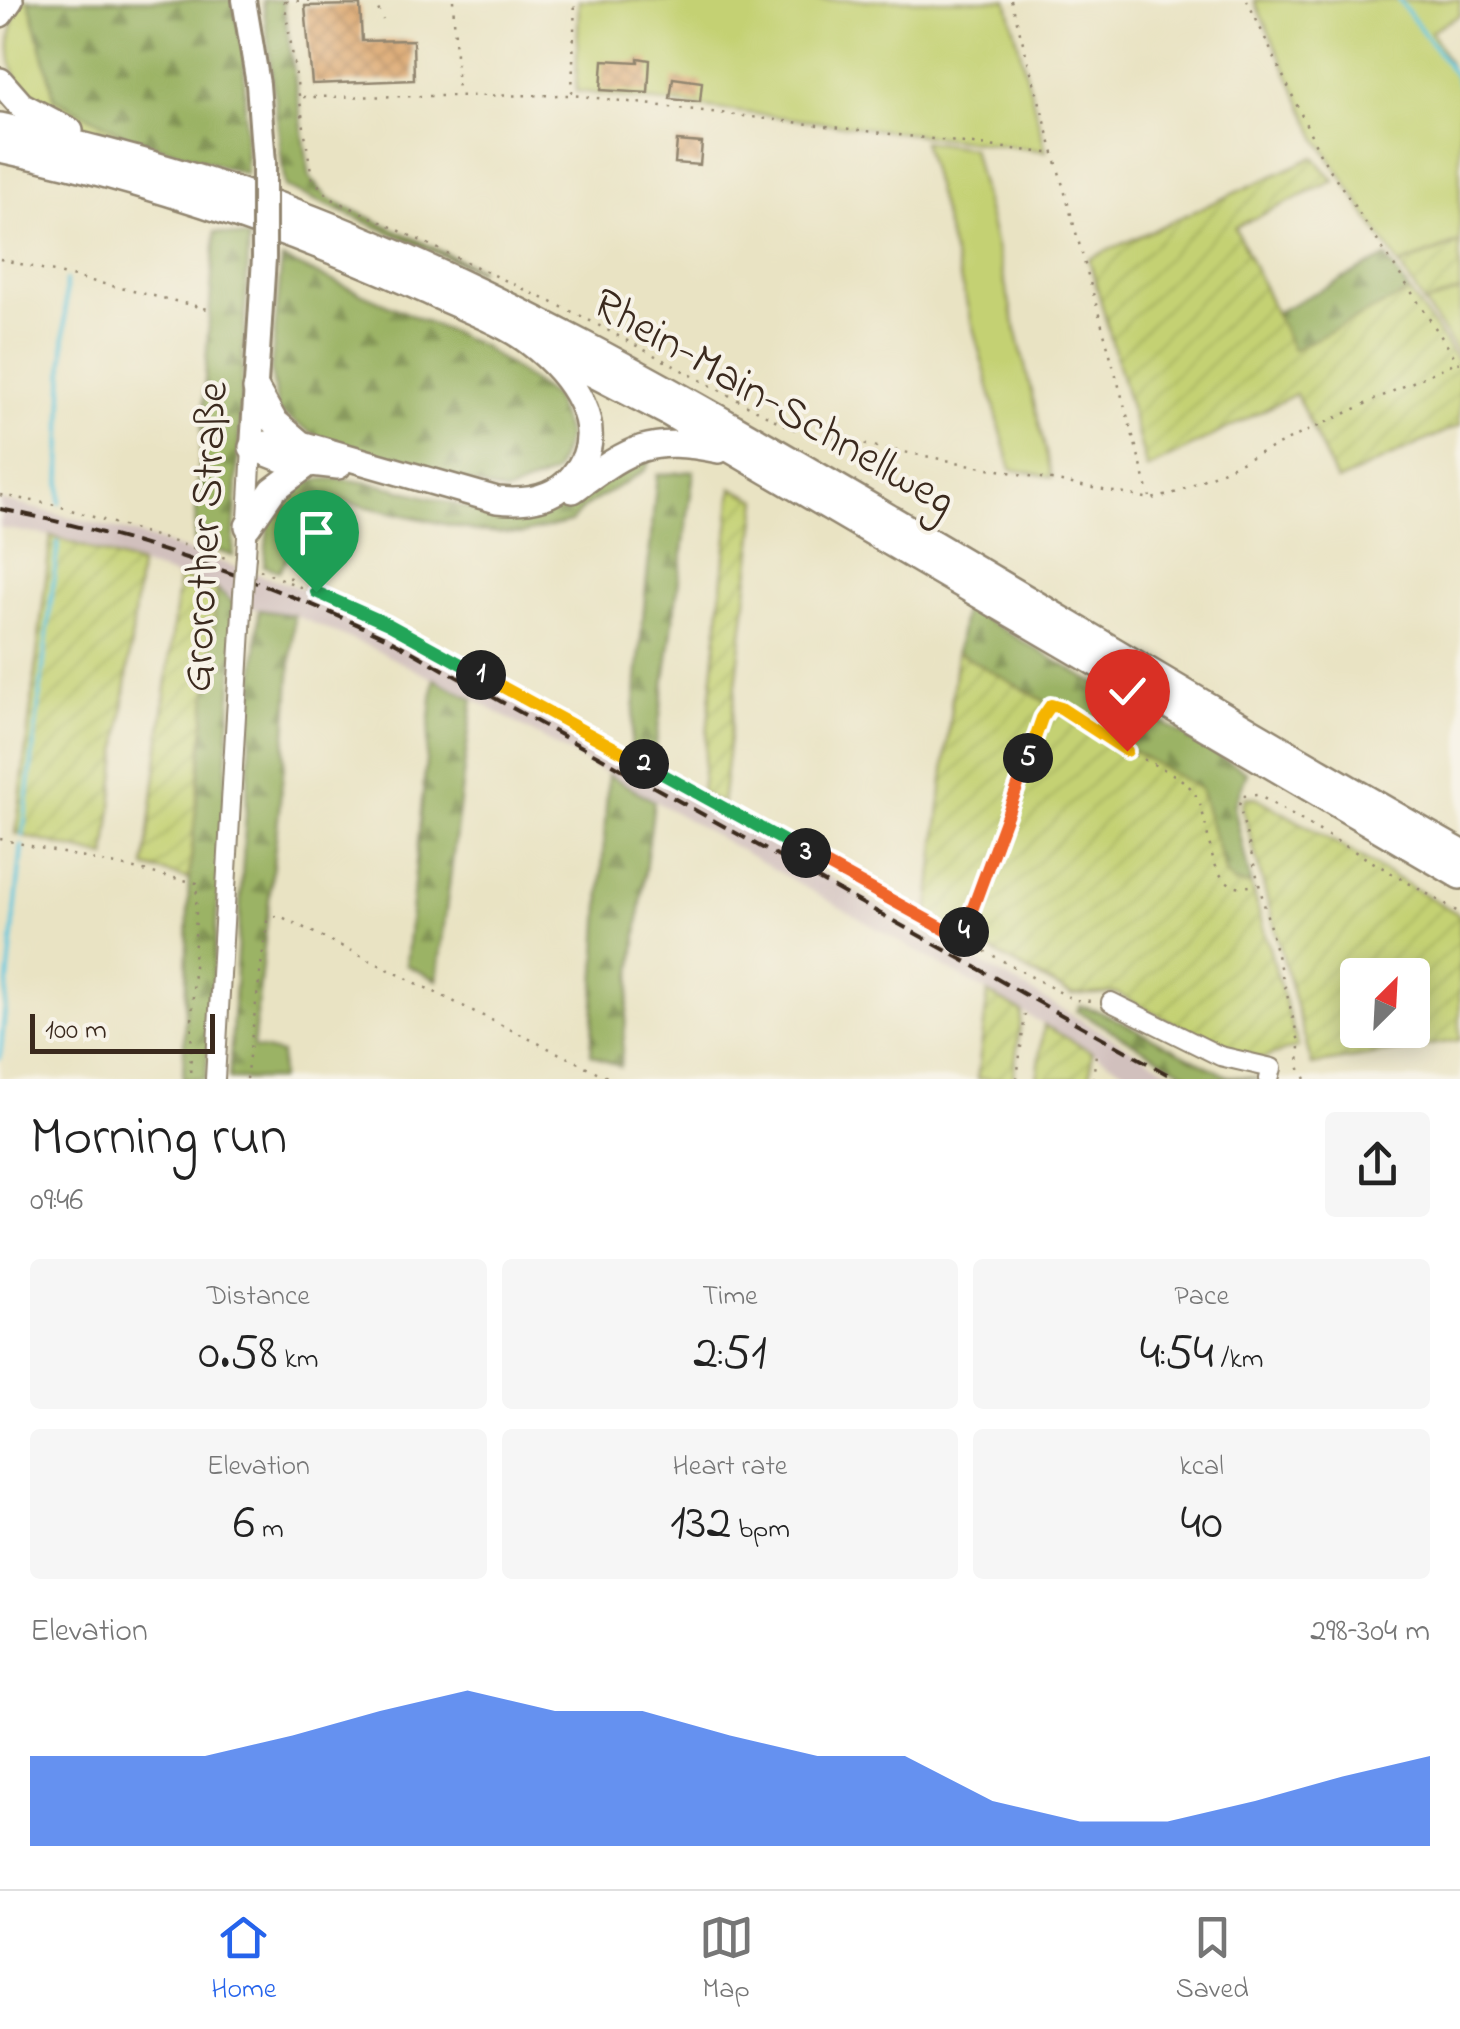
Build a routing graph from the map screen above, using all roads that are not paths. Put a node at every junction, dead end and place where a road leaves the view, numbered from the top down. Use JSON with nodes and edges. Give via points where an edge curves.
{"nodes":[{"id":1,"x":10,"y":0,"type":"edge"},
{"id":2,"x":244,"y":0,"type":"edge"},
{"id":3,"x":0,"y":14,"type":"edge"},
{"id":4,"x":0,"y":81,"type":"edge"},
{"id":5,"x":0,"y":126,"type":"edge"},
{"id":6,"x":0,"y":149,"type":"edge"},
{"id":7,"x":120,"y":155,"type":"junction"},
{"id":8,"x":529,"y":341,"type":"junction"},
{"id":9,"x":256,"y":390,"type":"junction"},
{"id":10,"x":252,"y":447,"type":"junction"},
{"id":11,"x":304,"y":454,"type":"junction"},
{"id":12,"x":739,"y":454,"type":"junction"},
{"id":13,"x":248,"y":526,"type":"junction"},
{"id":14,"x":1460,"y":852,"type":"edge"},
{"id":15,"x":1460,"y":876,"type":"edge"},
{"id":16,"x":1111,"y":1002,"type":"road end"},
{"id":17,"x":215,"y":1079,"type":"edge"},
{"id":18,"x":1269,"y":1079,"type":"edge"}],
"edges":[{"from":1,"to":3,"type":"highway"},
{"from":2,"to":9,"type":"main road","name":"Grorother Straße","bridge":true,"via":[[264,162]]},
{"from":4,"to":7,"type":"highway","via":[[30,112]]},
{"from":5,"to":7,"type":"highway","name":"Rhein-Main-Schnellweg"},
{"from":6,"to":8,"type":"highway","name":"Rhein-Main-Schnellweg","via":[[141,183],[256,222]]},
{"from":7,"to":14,"type":"highway","name":"Rhein-Main-Schnellweg","via":[[334,228],[582,343]]},
{"from":8,"to":11,"type":"highway","via":[[577,392],[589,422],[582,464],[550,494],[496,500]]},
{"from":8,"to":12,"type":"highway","name":"Rhein-Main-Schnellweg"},
{"from":9,"to":10,"type":"main road","name":"Grorother Straße"},
{"from":9,"to":11,"type":"highway"},
{"from":10,"to":11,"type":"highway","via":[[283,441]]},
{"from":10,"to":13,"type":"street","name":"Grorother Straße"},
{"from":11,"to":12,"type":"highway","via":[[522,509],[562,497],[642,447],[678,443]]},
{"from":11,"to":13,"type":"highway"},
{"from":12,"to":15,"type":"highway","name":"Rhein-Main-Schnellweg"},
{"from":13,"to":17,"type":"street","name":"Grorother Straße","bridge":true},
{"from":16,"to":18,"type":"street","via":[[1220,1056],[1272,1068]]}]}
